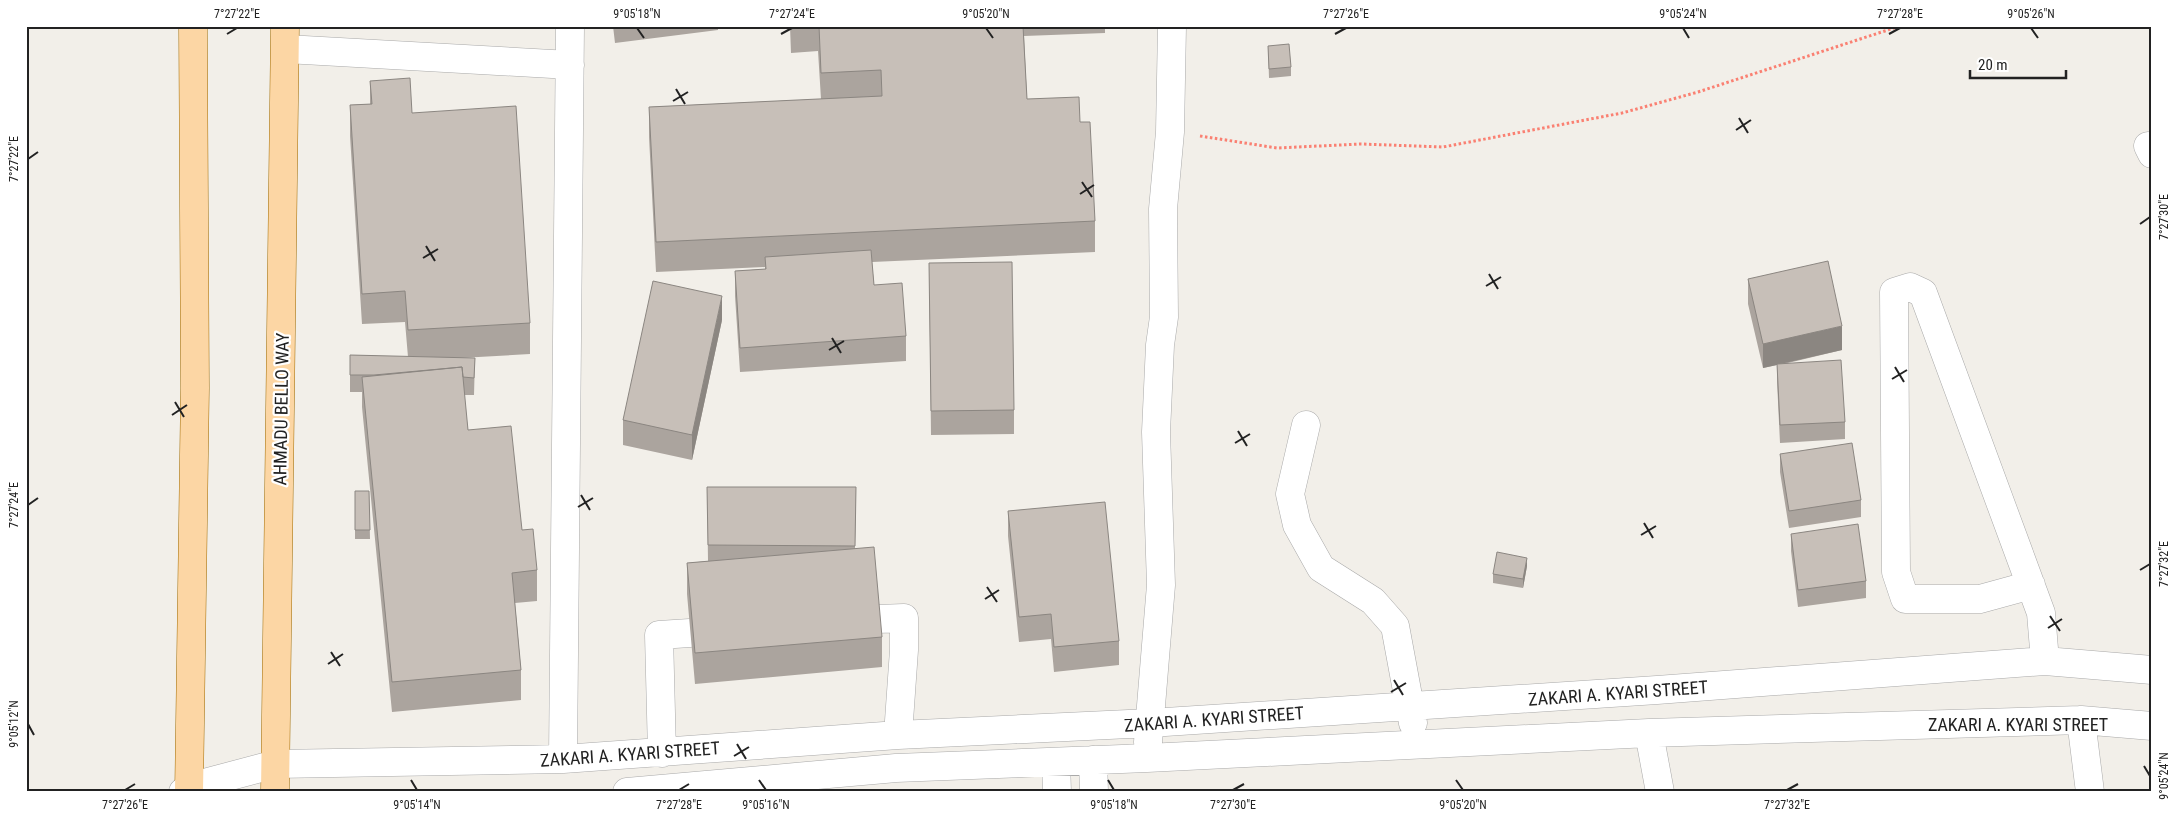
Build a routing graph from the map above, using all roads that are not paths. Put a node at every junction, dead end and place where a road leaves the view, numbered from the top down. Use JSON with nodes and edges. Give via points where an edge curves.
{"nodes":[{"id":1,"x":193,"y":26,"type":"edge"},
{"id":2,"x":570,"y":26,"type":"edge"},
{"id":3,"x":1172,"y":26,"type":"edge"},
{"id":4,"x":285,"y":38,"type":"edge"},
{"id":5,"x":570,"y":65,"type":"junction"},
{"id":6,"x":1306,"y":425,"type":"dead end"},
{"id":7,"x":2031,"y":586,"type":"junction"},
{"id":8,"x":878,"y":619,"type":"edge"},
{"id":9,"x":690,"y":632,"type":"edge"},
{"id":10,"x":2045,"y":661,"type":"junction"},
{"id":11,"x":2152,"y":670,"type":"edge"},
{"id":12,"x":1410,"y":706,"type":"junction"},
{"id":13,"x":2081,"y":720,"type":"junction"},
{"id":14,"x":1150,"y":723,"type":"junction"},
{"id":15,"x":2152,"y":726,"type":"edge"},
{"id":16,"x":1649,"y":733,"type":"junction"},
{"id":17,"x":898,"y":735,"type":"junction"},
{"id":18,"x":1417,"y":745,"type":"junction"},
{"id":19,"x":662,"y":753,"type":"junction"},
{"id":20,"x":1147,"y":758,"type":"junction"},
{"id":21,"x":563,"y":759,"type":"junction"},
{"id":22,"x":1093,"y":760,"type":"junction"},
{"id":23,"x":1056,"y":762,"type":"junction"},
{"id":24,"x":276,"y":764,"type":"junction"},
{"id":25,"x":187,"y":790,"type":"edge"},
{"id":26,"x":275,"y":792,"type":"edge"},
{"id":27,"x":627,"y":792,"type":"edge"},
{"id":28,"x":1057,"y":792,"type":"edge"},
{"id":29,"x":1094,"y":792,"type":"edge"},
{"id":30,"x":1660,"y":792,"type":"edge"},
{"id":31,"x":2090,"y":792,"type":"edge"}],
"edges":[{"from":1,"to":25,"type":"main road","via":[[195,388]]},
{"from":2,"to":5,"type":"street"},
{"from":3,"to":14,"type":"street","via":[[1170,132],[1164,209],[1164,317],[1156,432],[1161,585]]},
{"from":4,"to":5,"type":"street"},
{"from":4,"to":24,"type":"main road","name":"AHMADU BELLO WAY"},
{"from":5,"to":21,"type":"street"},
{"from":6,"to":12,"type":"street","via":[[1290,494],[1297,525],[1320,568],[1373,601],[1395,626]]},
{"from":7,"to":7,"type":"street","via":[[1923,293],[1910,287],[1894,292],[1896,572],[1905,599],[1980,599]]},
{"from":7,"to":10,"type":"street","via":[[2041,613]]},
{"from":8,"to":17,"type":"street","via":[[904,618]]},
{"from":9,"to":19,"type":"street","via":[[659,635]]},
{"from":10,"to":11,"type":"street","name":"ZAKARI A. KYARI STREET"},
{"from":10,"to":12,"type":"street","name":"ZAKARI A. KYARI STREET"},
{"from":12,"to":14,"type":"street","name":"ZAKARI A. KYARI STREET"},
{"from":12,"to":18,"type":"street"},
{"from":13,"to":15,"type":"street","name":"ZAKARI A. KYARI STREET"},
{"from":13,"to":16,"type":"street","name":"ZAKARI A. KYARI STREET"},
{"from":13,"to":31,"type":"street"},
{"from":14,"to":17,"type":"street","name":"ZAKARI A. KYARI STREET"},
{"from":14,"to":20,"type":"street"},
{"from":16,"to":18,"type":"street","name":"ZAKARI A. KYARI STREET"},
{"from":16,"to":30,"type":"street"},
{"from":17,"to":19,"type":"street","name":"ZAKARI A. KYARI STREET"},
{"from":18,"to":20,"type":"street","name":"ZAKARI A. KYARI STREET"},
{"from":19,"to":21,"type":"street","name":"ZAKARI A. KYARI STREET"},
{"from":20,"to":22,"type":"street","name":"ZAKARI A. KYARI STREET"},
{"from":21,"to":24,"type":"street","name":"ZAKARI A. KYARI STREET"},
{"from":22,"to":23,"type":"street","name":"ZAKARI A. KYARI STREET"},
{"from":22,"to":29,"type":"street"},
{"from":23,"to":27,"type":"street","name":"ZAKARI A. KYARI STREET","via":[[896,768]]},
{"from":23,"to":28,"type":"street"},
{"from":24,"to":25,"type":"street","name":"ZAKARI A. KYARI STREET"},
{"from":24,"to":26,"type":"main road","name":"AHMADU BELLO WAY"}]}
